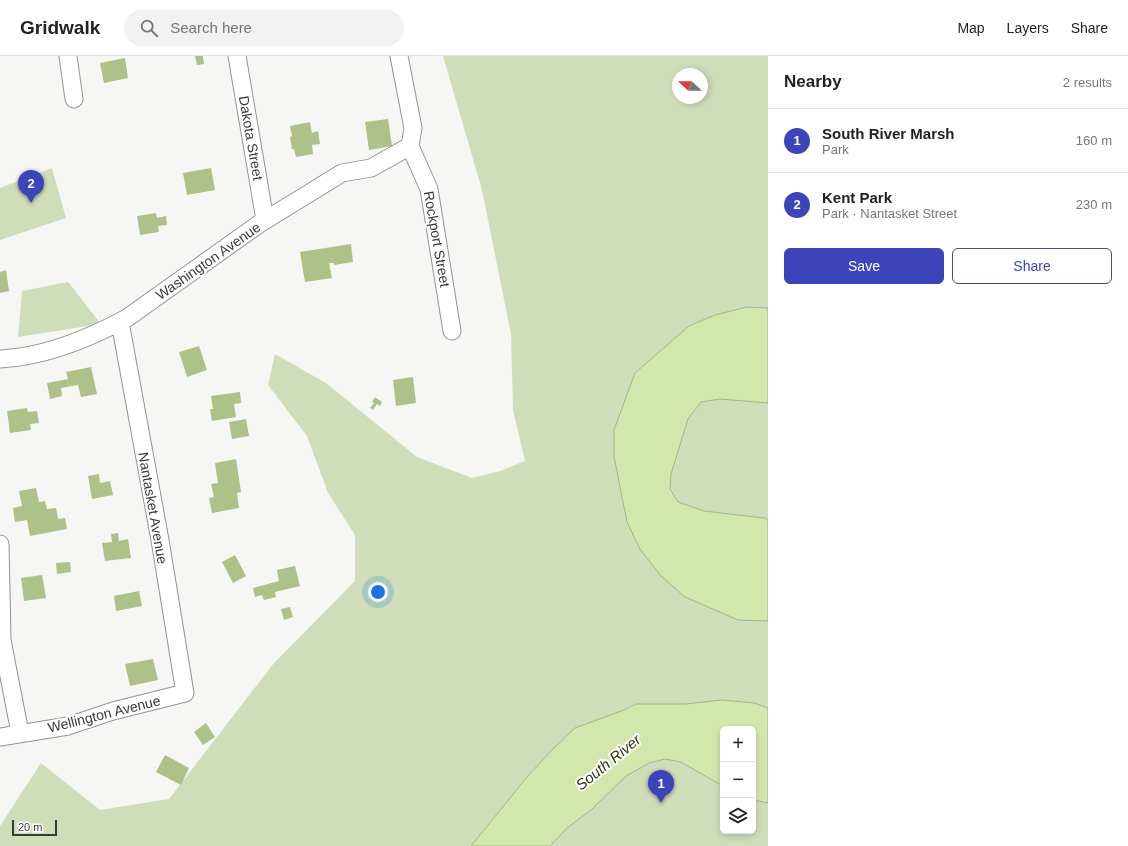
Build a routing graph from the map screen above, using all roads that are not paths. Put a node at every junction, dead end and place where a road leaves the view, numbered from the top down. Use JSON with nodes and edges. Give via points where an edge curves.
{"nodes":[{"id":1,"x":68,"y":56,"type":"edge"},
{"id":2,"x":237,"y":56,"type":"edge"},
{"id":3,"x":399,"y":56,"type":"edge"},
{"id":4,"x":74,"y":99,"type":"dead end"},
{"id":5,"x":410,"y":146,"type":"junction"},
{"id":6,"x":265,"y":220,"type":"junction"},
{"id":7,"x":120,"y":322,"type":"junction"},
{"id":8,"x":452,"y":331,"type":"dead end"},
{"id":9,"x":0,"y":360,"type":"edge"},
{"id":10,"x":0,"y":544,"type":"edge"},
{"id":11,"x":185,"y":693,"type":"joint"},
{"id":12,"x":20,"y":733,"type":"junction"},
{"id":13,"x":0,"y":736,"type":"edge"}],
"edges":[{"from":1,"to":4,"type":"street"},
{"from":2,"to":6,"type":"street","name":"Dakota Street"},
{"from":3,"to":5,"type":"street","via":[[413,128]]},
{"from":5,"to":6,"type":"street","name":"Washington Avenue","via":[[371,168],[342,173]]},
{"from":5,"to":8,"type":"street","name":"Rockport Street","via":[[429,189]]},
{"from":6,"to":7,"type":"street","name":"Washington Avenue"},
{"from":7,"to":9,"type":"street","name":"Washington Avenue","via":[[68,345],[38,354]]},
{"from":7,"to":11,"type":"street","name":"Nantasket Avenue"},
{"from":10,"to":12,"type":"street","via":[[2,640]]},
{"from":11,"to":12,"type":"street","name":"Wellington Avenue","via":[[113,711],[68,726]]},
{"from":12,"to":13,"type":"street","name":"Wellington Avenue"}]}
